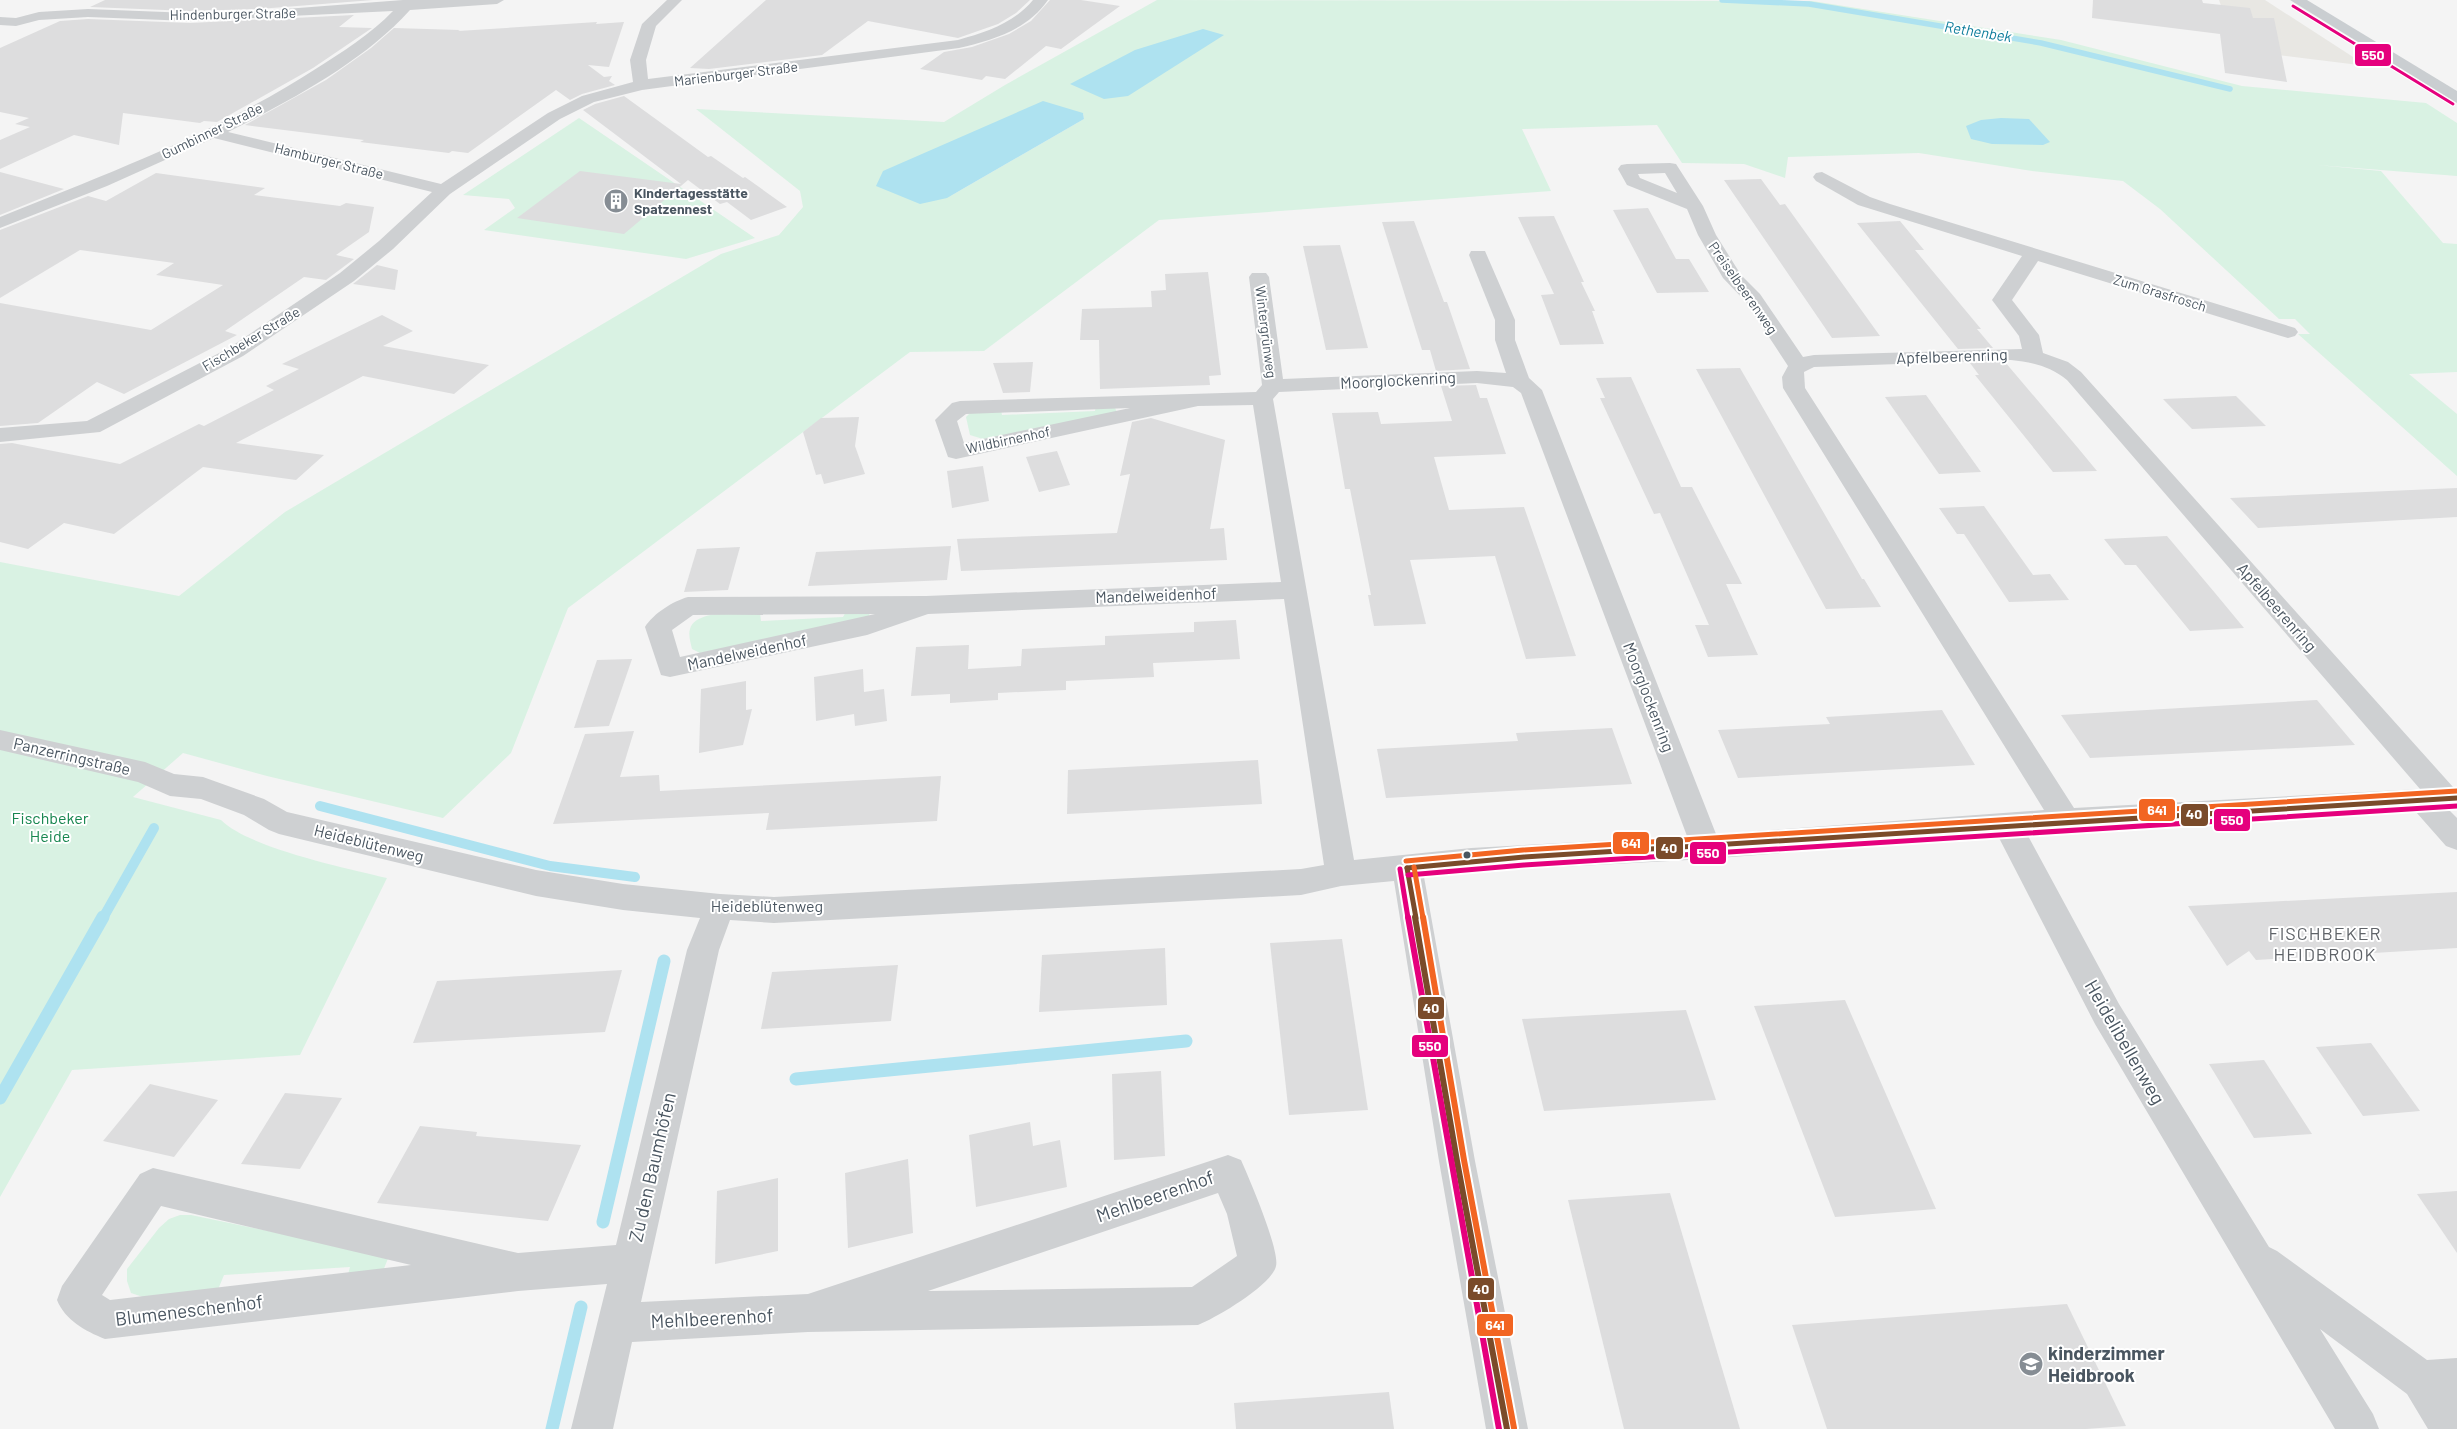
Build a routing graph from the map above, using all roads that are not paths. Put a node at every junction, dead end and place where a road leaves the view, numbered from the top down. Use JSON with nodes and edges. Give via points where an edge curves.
{"nodes":[{"id":1,"x":497,"y":0,"type":"edge"},
{"id":2,"x":675,"y":0,"type":"edge"},
{"id":3,"x":1041,"y":0,"type":"edge"},
{"id":4,"x":2297,"y":0,"type":"edge"},
{"id":5,"x":409,"y":3,"type":"edge"},
{"id":6,"x":0,"y":21,"type":"edge"},
{"id":7,"x":16,"y":22,"type":"junction"},
{"id":8,"x":0,"y":31,"type":"edge"},
{"id":9,"x":641,"y":85,"type":"junction"},
{"id":10,"x":2457,"y":98,"type":"edge"},
{"id":11,"x":213,"y":133,"type":"junction"},
{"id":12,"x":1822,"y":177,"type":"dead end"},
{"id":13,"x":444,"y":190,"type":"junction"},
{"id":14,"x":1694,"y":206,"type":"dead end"},
{"id":15,"x":0,"y":223,"type":"edge"},
{"id":16,"x":2033,"y":254,"type":"junction"},
{"id":17,"x":1478,"y":255,"type":"dead end"},
{"id":18,"x":1259,"y":277,"type":"dead end"},
{"id":19,"x":2288,"y":332,"type":"dead end"},
{"id":20,"x":2034,"y":357,"type":"junction"},
{"id":21,"x":1798,"y":366,"type":"junction"},
{"id":22,"x":1519,"y":381,"type":"junction"},
{"id":23,"x":1267,"y":392,"type":"junction"},
{"id":24,"x":1195,"y":400,"type":"junction"},
{"id":25,"x":0,"y":435,"type":"edge"},
{"id":26,"x":1295,"y":590,"type":"junction"},
{"id":27,"x":926,"y":605,"type":"junction"},
{"id":28,"x":0,"y":740,"type":"edge"},
{"id":29,"x":145,"y":773,"type":"joint"},
{"id":30,"x":2442,"y":799,"type":"edge"},
{"id":31,"x":2066,"y":820,"type":"junction"},
{"id":32,"x":2006,"y":824,"type":"junction"},
{"id":33,"x":2457,"y":838,"type":"edge"},
{"id":34,"x":1706,"y":846,"type":"junction"},
{"id":35,"x":1408,"y":868,"type":"junction"},
{"id":36,"x":1341,"y":874,"type":"junction"},
{"id":37,"x":720,"y":907,"type":"junction"},
{"id":38,"x":2253,"y":1255,"type":"junction"},
{"id":39,"x":629,"y":1263,"type":"junction"},
{"id":40,"x":518,"y":1272,"type":"junction"},
{"id":41,"x":808,"y":1313,"type":"junction"},
{"id":42,"x":616,"y":1323,"type":"junction"},
{"id":43,"x":2439,"y":1379,"type":"edge"},
{"id":44,"x":592,"y":1429,"type":"edge"},
{"id":45,"x":1507,"y":1429,"type":"edge"},
{"id":46,"x":2358,"y":1429,"type":"edge"},
{"id":47,"x":2451,"y":1429,"type":"edge"}],
"edges":[{"from":1,"to":5,"type":"street","name":"Hindenburger Straße"},
{"from":2,"to":9,"type":"street","via":[[649,24],[638,60]]},
{"from":3,"to":9,"type":"street","name":"Marienburger Straße","via":[[1023,19],[1000,32],[959,44]]},
{"from":4,"to":10,"type":"main road"},
{"from":5,"to":7,"type":"street","name":"Hindenburger Straße","via":[[365,10],[190,17],[65,13]]},
{"from":5,"to":11,"type":"street","name":"Gumbinner Straße","via":[[349,54],[303,84]]},
{"from":6,"to":7,"type":"street","name":"Hindenburger Straße"},
{"from":7,"to":8,"type":"street"},
{"from":9,"to":13,"type":"street","name":"Marienburger Straße","via":[[588,100],[554,116]]},
{"from":11,"to":13,"type":"street","name":"Hamburger Straße"},
{"from":11,"to":15,"type":"street","name":"Gumbinner Straße"},
{"from":12,"to":16,"type":"street","name":"Zum Grasfrosch","via":[[1864,201]]},
{"from":13,"to":25,"type":"street","name":"Fischbeker Straße","via":[[347,277],[236,352],[92,427]]},
{"from":14,"to":21,"type":"street","name":"Preiselbeerenweg","via":[[1733,278],[1753,298]]},
{"from":16,"to":19,"type":"street","name":"Zum Grasfrosch"},
{"from":16,"to":20,"type":"street","via":[[2002,300],[2028,335]]},
{"from":17,"to":22,"type":"street","via":[[1505,320],[1505,340]]},
{"from":18,"to":23,"type":"street","name":"Wintergrünweg"},
{"from":20,"to":21,"type":"street","name":"Apfelbeerenring","via":[[2011,354],[1814,361]]},
{"from":20,"to":30,"type":"street","name":"Apfelbeerenring","via":[[2060,366],[2074,376]]},
{"from":21,"to":31,"type":"street","via":[[1793,372],[1794,388]]},
{"from":22,"to":23,"type":"street","name":"Moorglockenring","via":[[1477,377]]},
{"from":22,"to":34,"type":"street","name":"Moorglockenring","via":[[1531,390]]},
{"from":23,"to":24,"type":"street","name":"Wildbirnenhof"},
{"from":23,"to":26,"type":"street","via":[[1266,413]]},
{"from":24,"to":24,"type":"street","name":"Wildbirnenhof","via":[[960,408],[946,420],[956,452]]},
{"from":26,"to":27,"type":"street","name":"Mandelweidenhof"},
{"from":26,"to":36,"type":"street"},
{"from":27,"to":27,"type":"street","name":"Mandelweidenhof","via":[[688,606],[658,627],[670,668],[867,626]]},
{"from":28,"to":29,"type":"street","name":"Panzerringstraße"},
{"from":29,"to":37,"type":"street","name":"Heideblütenweg","via":[[170,785],[202,788],[254,807],[279,822],[487,872],[579,890]]},
{"from":30,"to":31,"type":"street","name":"Heideblütenweg"},
{"from":30,"to":33,"type":"street","name":"Apfelbeerenring"},
{"from":31,"to":32,"type":"street","name":"Heideblütenweg"},
{"from":32,"to":34,"type":"street","name":"Heideblütenweg"},
{"from":32,"to":38,"type":"street","name":"Heidelibellenweg","via":[[2107,1014]]},
{"from":34,"to":35,"type":"street","name":"Heideblütenweg","via":[[1471,860]]},
{"from":35,"to":36,"type":"street","name":"Heideblütenweg"},
{"from":35,"to":45,"type":"street","via":[[1458,1170]]},
{"from":36,"to":37,"type":"street","name":"Heideblütenweg","via":[[1301,882],[774,910]]},
{"from":37,"to":39,"type":"street","name":"Zu den Baumhöfen","via":[[703,950]]},
{"from":38,"to":43,"type":"street","name":"Heidelibellenweg"},
{"from":38,"to":46,"type":"street","name":"Heidelibellenweg"},
{"from":39,"to":40,"type":"street","name":"Blumeneschenhof"},
{"from":39,"to":42,"type":"street","name":"Zu den Baumhöfen"},
{"from":40,"to":40,"type":"street","name":"Blumeneschenhof","via":[[153,1186],[76,1300],[105,1320]]},
{"from":41,"to":41,"type":"street","name":"Mehlbeerenhof","via":[[1228,1172],[1258,1264],[1198,1306]]},
{"from":41,"to":42,"type":"street","name":"Mehlbeerenhof"},
{"from":42,"to":44,"type":"street","name":"Zu den Baumhöfen"},
{"from":43,"to":47,"type":"street","name":"Heidelibellenweg"}]}
